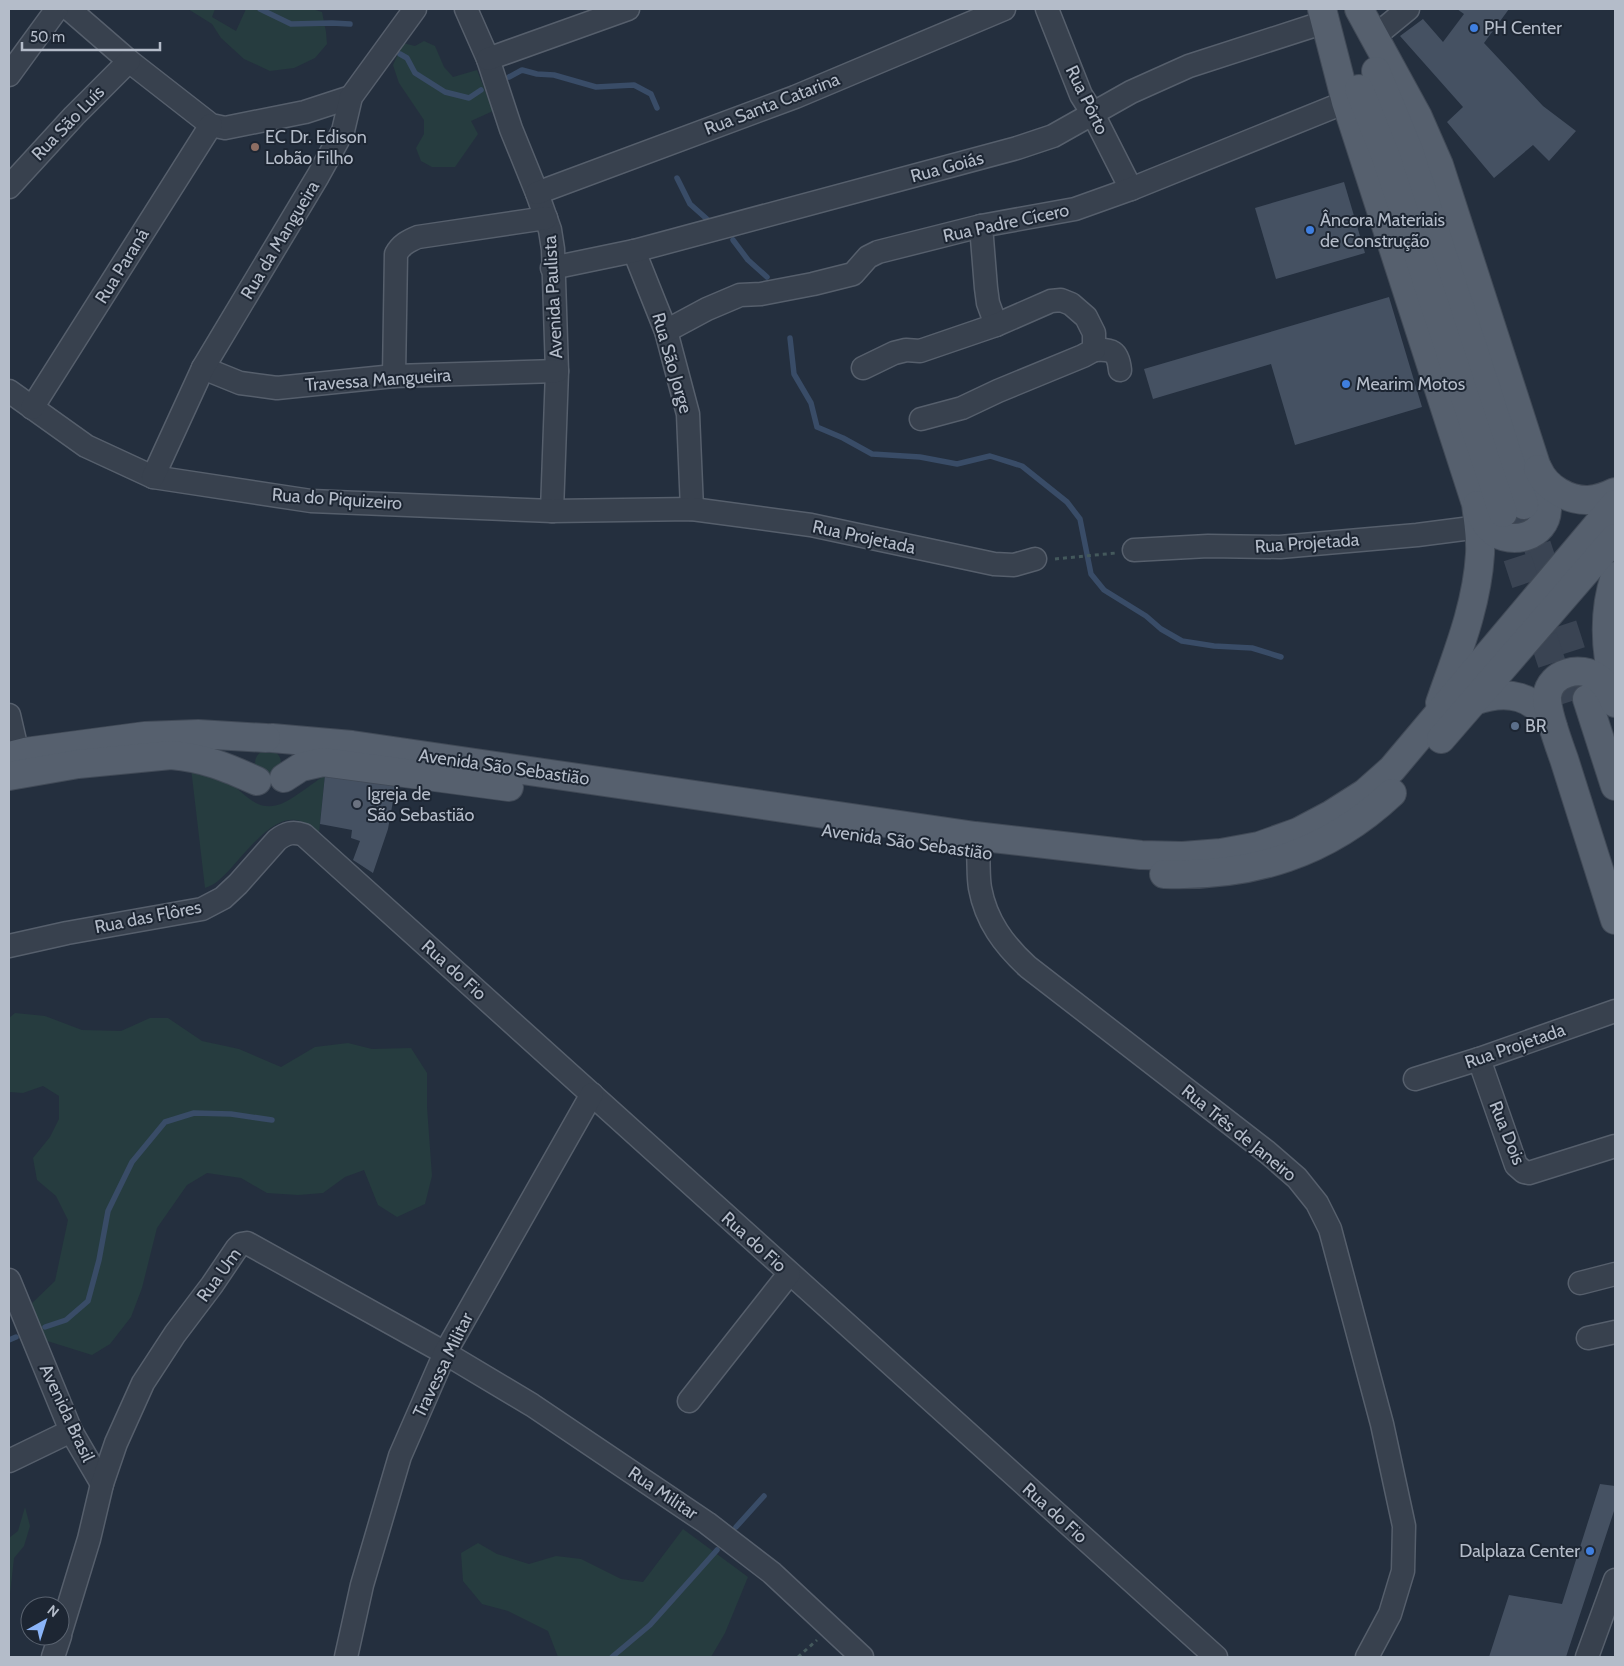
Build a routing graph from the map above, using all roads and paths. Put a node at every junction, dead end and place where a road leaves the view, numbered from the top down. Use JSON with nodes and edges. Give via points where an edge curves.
{"nodes":[{"id":1,"x":57,"y":9,"type":"edge"},
{"id":2,"x":69,"y":9,"type":"edge"},
{"id":3,"x":415,"y":9,"type":"edge"},
{"id":4,"x":466,"y":9,"type":"edge"},
{"id":5,"x":628,"y":9,"type":"edge"},
{"id":6,"x":1004,"y":9,"type":"edge"},
{"id":7,"x":1047,"y":9,"type":"edge"},
{"id":8,"x":1352,"y":9,"type":"edge"},
{"id":9,"x":1359,"y":9,"type":"edge"},
{"id":10,"x":1408,"y":9,"type":"edge"},
{"id":11,"x":1324,"y":13,"type":"edge"},
{"id":12,"x":1375,"y":36,"type":"junction"},
{"id":13,"x":488,"y":59,"type":"junction"},
{"id":14,"x":129,"y":61,"type":"junction"},
{"id":15,"x":9,"y":75,"type":"edge"},
{"id":16,"x":351,"y":97,"type":"junction"},
{"id":17,"x":1346,"y":102,"type":"junction"},
{"id":18,"x":1094,"y":114,"type":"junction"},
{"id":19,"x":211,"y":125,"type":"junction"},
{"id":20,"x":9,"y":186,"type":"edge"},
{"id":21,"x":1131,"y":189,"type":"junction"},
{"id":22,"x":537,"y":193,"type":"junction"},
{"id":23,"x":546,"y":218,"type":"junction"},
{"id":24,"x":981,"y":226,"type":"junction"},
{"id":25,"x":634,"y":251,"type":"junction"},
{"id":26,"x":552,"y":268,"type":"junction"},
{"id":27,"x":996,"y":326,"type":"junction"},
{"id":28,"x":666,"y":330,"type":"junction"},
{"id":29,"x":1094,"y":350,"type":"junction"},
{"id":30,"x":203,"y":368,"type":"junction"},
{"id":31,"x":863,"y":368,"type":"dead end"},
{"id":32,"x":1120,"y":370,"type":"dead end"},
{"id":33,"x":557,"y":371,"type":"junction"},
{"id":34,"x":394,"y":376,"type":"junction"},
{"id":35,"x":9,"y":391,"type":"edge"},
{"id":36,"x":32,"y":408,"type":"junction"},
{"id":37,"x":921,"y":419,"type":"dead end"},
{"id":38,"x":1538,"y":468,"type":"junction"},
{"id":39,"x":153,"y":477,"type":"junction"},
{"id":40,"x":1615,"y":492,"type":"edge"},
{"id":41,"x":1615,"y":504,"type":"edge"},
{"id":42,"x":692,"y":509,"type":"junction"},
{"id":43,"x":552,"y":510,"type":"junction"},
{"id":44,"x":1478,"y":515,"type":"junction"},
{"id":45,"x":1615,"y":538,"type":"edge"},
{"id":46,"x":1124,"y":552,"type":"joint"},
{"id":47,"x":1035,"y":559,"type":"dead end"},
{"id":48,"x":1058,"y":559,"type":"dead end"},
{"id":49,"x":1615,"y":576,"type":"edge"},
{"id":50,"x":1615,"y":688,"type":"edge"},
{"id":51,"x":1474,"y":701,"type":"junction"},
{"id":52,"x":1615,"y":703,"type":"edge"},
{"id":53,"x":1569,"y":712,"type":"junction"},
{"id":54,"x":9,"y":715,"type":"edge"},
{"id":55,"x":1435,"y":718,"type":"junction"},
{"id":56,"x":269,"y":738,"type":"junction"},
{"id":57,"x":12,"y":762,"type":"edge"},
{"id":58,"x":284,"y":778,"type":"junction"},
{"id":59,"x":257,"y":781,"type":"junction"},
{"id":60,"x":1615,"y":786,"type":"edge"},
{"id":61,"x":290,"y":833,"type":"joint"},
{"id":62,"x":978,"y":852,"type":"junction"},
{"id":63,"x":1615,"y":858,"type":"edge"},
{"id":64,"x":1615,"y":920,"type":"edge"},
{"id":65,"x":9,"y":946,"type":"edge"},
{"id":66,"x":1615,"y":1011,"type":"edge"},
{"id":67,"x":1479,"y":1059,"type":"junction"},
{"id":68,"x":1415,"y":1079,"type":"dead end"},
{"id":69,"x":592,"y":1094,"type":"junction"},
{"id":70,"x":1615,"y":1146,"type":"edge"},
{"id":71,"x":789,"y":1274,"type":"junction"},
{"id":72,"x":1615,"y":1274,"type":"edge"},
{"id":73,"x":9,"y":1280,"type":"edge"},
{"id":74,"x":1580,"y":1283,"type":"dead end"},
{"id":75,"x":1615,"y":1332,"type":"edge"},
{"id":76,"x":1588,"y":1338,"type":"dead end"},
{"id":77,"x":446,"y":1353,"type":"junction"},
{"id":78,"x":689,"y":1402,"type":"dead end"},
{"id":79,"x":71,"y":1431,"type":"junction"},
{"id":80,"x":9,"y":1461,"type":"edge"},
{"id":81,"x":102,"y":1484,"type":"junction"},
{"id":82,"x":1615,"y":1580,"type":"edge"},
{"id":83,"x":70,"y":1602,"type":"edge"},
{"id":84,"x":346,"y":1657,"type":"edge"},
{"id":85,"x":862,"y":1657,"type":"edge"},
{"id":86,"x":1216,"y":1657,"type":"edge"},
{"id":87,"x":1367,"y":1657,"type":"edge"},
{"id":88,"x":1587,"y":1657,"type":"edge"}],
"edges":[{"from":1,"to":15,"type":"street"},
{"from":2,"to":14,"type":"street"},
{"from":3,"to":16,"type":"street","name":"Rua da Mangueira"},
{"from":4,"to":13,"type":"street","name":"Avenida Paulista"},
{"from":5,"to":13,"type":"street"},
{"from":6,"to":22,"type":"street","name":"Rua Santa Catarina","via":[[795,97]]},
{"from":7,"to":18,"type":"street","name":"Rua Pôrto","via":[[1081,95]]},
{"from":8,"to":11,"type":"main road","via":[[1409,151],[1513,509],[1386,157]]},
{"from":9,"to":12,"type":"main road"},
{"from":10,"to":12,"type":"street"},
{"from":11,"to":17,"type":"main road"},
{"from":11,"to":18,"type":"street","name":"Rua Goiás","via":[[1189,66]]},
{"from":12,"to":38,"type":"main road","via":[[1418,117],[1439,165]]},
{"from":13,"to":22,"type":"street","name":"Avenida Paulista"},
{"from":14,"to":19,"type":"street"},
{"from":14,"to":20,"type":"street","name":"Rua São Luís"},
{"from":16,"to":19,"type":"street","via":[[305,112],[225,128]]},
{"from":16,"to":30,"type":"street","name":"Rua da Mangueira","via":[[343,131],[331,154]]},
{"from":17,"to":21,"type":"street","name":"Rua Padre Cícero"},
{"from":17,"to":44,"type":"main road"},
{"from":18,"to":21,"type":"street","name":"Rua Pôrto"},
{"from":18,"to":25,"type":"street","name":"Rua Goiás","via":[[1053,136],[1017,148]]},
{"from":19,"to":36,"type":"street","name":"Rua Paraná"},
{"from":21,"to":24,"type":"street","name":"Rua Padre Cícero","via":[[1075,209]]},
{"from":22,"to":23,"type":"street","name":"Avenida Paulista"},
{"from":23,"to":26,"type":"street","name":"Avenida Paulista","via":[[553,249]]},
{"from":23,"to":34,"type":"street","via":[[418,237],[400,247],[396,254]]},
{"from":24,"to":27,"type":"street","via":[[988,303]]},
{"from":24,"to":28,"type":"street","name":"Rua Padre Cícero","via":[[878,252],[868,257],[853,274],[740,296]]},
{"from":25,"to":26,"type":"street","name":"Rua Goiás"},
{"from":25,"to":28,"type":"street","name":"Rua São Jorge"},
{"from":26,"to":33,"type":"street","name":"Avenida Paulista"},
{"from":27,"to":29,"type":"street","via":[[1051,301],[1061,300],[1086,317],[1094,333]]},
{"from":27,"to":31,"type":"street","via":[[920,351],[894,353]]},
{"from":28,"to":42,"type":"street","name":"Rua São Jorge","via":[[688,414]]},
{"from":29,"to":32,"type":"street","via":[[1107,349],[1114,353],[1120,361]]},
{"from":29,"to":37,"type":"street","via":[[962,408]]},
{"from":30,"to":34,"type":"street","name":"Travessa Mangueira","via":[[240,383],[277,388]]},
{"from":30,"to":39,"type":"street","name":"Rua da Mangueira"},
{"from":33,"to":34,"type":"street","name":"Travessa Mangueira"},
{"from":33,"to":43,"type":"street","name":"Avenida Paulista"},
{"from":35,"to":36,"type":"street","name":"Rua do Piquizeiro"},
{"from":36,"to":39,"type":"street","name":"Rua do Piquizeiro","via":[[86,446]]},
{"from":38,"to":40,"type":"main road","via":[[1550,486],[1570,497],[1590,500]]},
{"from":38,"to":44,"type":"main road","via":[[1546,512],[1542,523],[1531,534],[1512,539],[1496,533]]},
{"from":39,"to":43,"type":"street","name":"Rua do Piquizeiro","via":[[311,501]]},
{"from":41,"to":55,"type":"main road","name":"Avenida São Sebastião"},
{"from":42,"to":43,"type":"street","name":"Rua do Piquizeiro"},
{"from":42,"to":47,"type":"street","name":"Rua Projetada","via":[[811,525],[994,564]]},
{"from":44,"to":46,"type":"street","name":"Rua Projetada","via":[[1417,535],[1280,547],[1208,546]]},
{"from":44,"to":55,"type":"main road","via":[[1479,560],[1473,599]]},
{"from":45,"to":51,"type":"main road","name":"Avenida São Sebastião"},
{"from":46,"to":48,"type":"path"},
{"from":49,"to":50,"type":"main road","via":[[1606,631]]},
{"from":51,"to":53,"type":"main road","via":[[1497,694],[1508,695],[1527,700],[1542,711]]},
{"from":51,"to":62,"type":"main road","name":"Avenida São Sebastião","via":[[1406,780],[1378,806],[1320,844],[1280,861],[1207,874],[1140,873]]},
{"from":52,"to":53,"type":"main road","via":[[1598,677],[1582,672],[1567,673],[1554,682],[1547,696]]},
{"from":53,"to":60,"type":"main road"},
{"from":53,"to":63,"type":"main road"},
{"from":53,"to":64,"type":"main road"},
{"from":54,"to":57,"type":"street"},
{"from":55,"to":56,"type":"main road","name":"Avenida São Sebastião","via":[[1392,768],[1365,793],[1332,814],[1298,832],[1259,846],[1183,856],[1141,855],[975,836],[352,746]]},
{"from":56,"to":57,"type":"main road","name":"Avenida São Sebastião","via":[[198,734],[145,736]]},
{"from":56,"to":58,"type":"main road","via":[[279,740],[289,751],[291,765]]},
{"from":56,"to":59,"type":"main road","via":[[259,739],[246,756],[247,770]]},
{"from":57,"to":59,"type":"main road","via":[[78,764],[171,755],[216,763]]},
{"from":58,"to":59,"type":"main road","via":[[271,784]]},
{"from":58,"to":62,"type":"main road","name":"Avenida São Sebastião","via":[[309,764],[332,762]]},
{"from":61,"to":65,"type":"street","name":"Rua das Flôres","via":[[277,840],[223,898],[202,908]]},
{"from":61,"to":69,"type":"street","name":"Rua do Fio","via":[[304,835]]},
{"from":62,"to":87,"type":"street","name":"Rua Três de Janeiro","via":[[983,902],[1004,944],[1028,967],[1297,1178],[1317,1203],[1330,1229],[1382,1424],[1404,1526],[1403,1571],[1390,1614]]},
{"from":66,"to":67,"type":"street","name":"Rua Projetada"},
{"from":67,"to":68,"type":"street","name":"Rua Projetada"},
{"from":67,"to":70,"type":"street","name":"Rua Dois","via":[[1516,1165],[1524,1172]]},
{"from":69,"to":71,"type":"street","name":"Rua do Fio"},
{"from":69,"to":77,"type":"street","name":"Travessa Militar"},
{"from":71,"to":78,"type":"street"},
{"from":71,"to":86,"type":"street","name":"Rua do Fio"},
{"from":72,"to":74,"type":"street"},
{"from":73,"to":79,"type":"street","name":"Avenida Brasil"},
{"from":75,"to":76,"type":"street"},
{"from":77,"to":81,"type":"street","name":"Rua Um","via":[[254,1246],[241,1244],[150,1372],[116,1443]]},
{"from":77,"to":84,"type":"street","name":"Travessa Militar","via":[[400,1456],[362,1585]]},
{"from":77,"to":85,"type":"street","name":"Rua Militar","via":[[532,1405],[707,1523],[772,1573]]},
{"from":79,"to":80,"type":"street"},
{"from":79,"to":81,"type":"street","name":"Avenida Brasil"},
{"from":81,"to":83,"type":"street"},
{"from":82,"to":88,"type":"street"}]}
